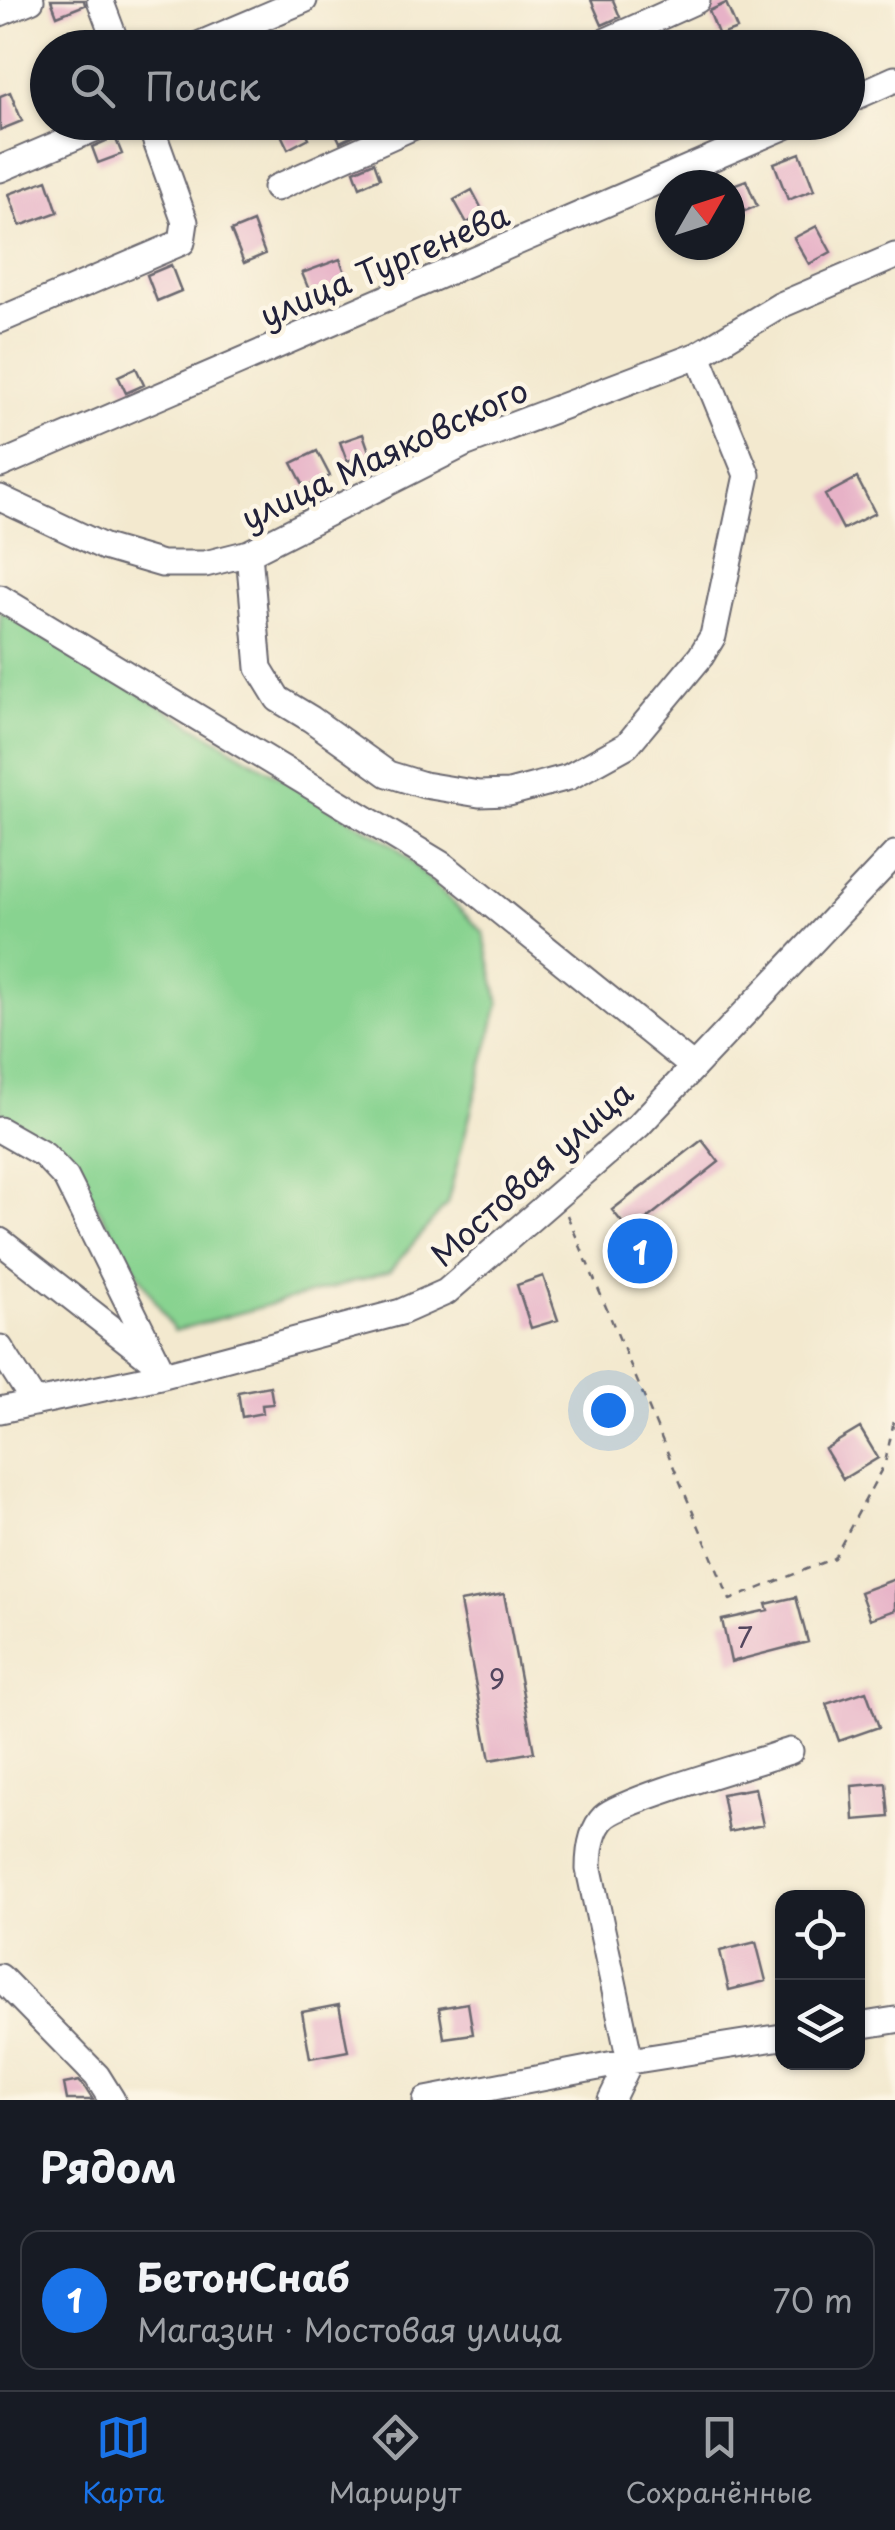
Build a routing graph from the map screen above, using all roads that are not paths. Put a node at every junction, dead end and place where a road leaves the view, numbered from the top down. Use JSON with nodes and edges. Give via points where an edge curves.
{"nodes":[{"id":1,"x":31,"y":0,"type":"edge"},
{"id":2,"x":100,"y":0,"type":"edge"},
{"id":3,"x":304,"y":0,"type":"edge"},
{"id":4,"x":697,"y":0,"type":"edge"},
{"id":5,"x":0,"y":13,"type":"edge"},
{"id":6,"x":111,"y":30,"type":"edge"},
{"id":7,"x":233,"y":30,"type":"edge"},
{"id":8,"x":631,"y":30,"type":"edge"},
{"id":9,"x":895,"y":79,"type":"edge"},
{"id":10,"x":865,"y":92,"type":"edge"},
{"id":11,"x":68,"y":140,"type":"edge"},
{"id":12,"x":156,"y":140,"type":"edge"},
{"id":13,"x":383,"y":140,"type":"edge"},
{"id":14,"x":753,"y":140,"type":"edge"},
{"id":15,"x":0,"y":169,"type":"edge"},
{"id":16,"x":276,"y":188,"type":"dead end"},
{"id":17,"x":895,"y":256,"type":"edge"},
{"id":18,"x":0,"y":320,"type":"edge"},
{"id":19,"x":698,"y":355,"type":"junction"},
{"id":20,"x":0,"y":465,"type":"edge"},
{"id":21,"x":0,"y":498,"type":"edge"},
{"id":22,"x":249,"y":553,"type":"junction"},
{"id":23,"x":0,"y":598,"type":"edge"},
{"id":24,"x":895,"y":854,"type":"edge"},
{"id":25,"x":692,"y":1066,"type":"junction"},
{"id":26,"x":0,"y":1130,"type":"edge"},
{"id":27,"x":0,"y":1241,"type":"edge"},
{"id":28,"x":0,"y":1348,"type":"edge"},
{"id":29,"x":159,"y":1371,"type":"junction"},
{"id":30,"x":35,"y":1403,"type":"junction"},
{"id":31,"x":0,"y":1410,"type":"edge"},
{"id":32,"x":790,"y":1752,"type":"dead end"},
{"id":33,"x":0,"y":1977,"type":"edge"},
{"id":34,"x":895,"y":2020,"type":"edge"},
{"id":35,"x":865,"y":2025,"type":"edge"},
{"id":36,"x":775,"y":2038,"type":"edge"},
{"id":37,"x":630,"y":2061,"type":"junction"},
{"id":38,"x":112,"y":2100,"type":"edge"},
{"id":39,"x":426,"y":2100,"type":"edge"},
{"id":40,"x":611,"y":2100,"type":"edge"}],
"edges":[{"from":1,"to":5,"type":"street"},
{"from":2,"to":6,"type":"street"},
{"from":3,"to":7,"type":"street"},
{"from":4,"to":8,"type":"street"},
{"from":9,"to":10,"type":"street"},
{"from":11,"to":15,"type":"street"},
{"from":12,"to":18,"type":"street","via":[[186,235],[176,246]]},
{"from":13,"to":16,"type":"street"},
{"from":14,"to":20,"type":"street","name":"улица Тургенева"},
{"from":17,"to":19,"type":"street","name":"улица Маяковского","via":[[781,305]]},
{"from":19,"to":22,"type":"street","name":"улица Маяковского","via":[[464,444]]},
{"from":19,"to":22,"type":"street","via":[[747,475],[714,636],[627,745],[569,777],[524,792],[479,794],[406,782],[376,768],[266,685]]},
{"from":21,"to":22,"type":"street","name":"улица Маяковского","via":[[104,546],[162,564],[205,564]]},
{"from":23,"to":25,"type":"street","via":[[444,866]]},
{"from":24,"to":25,"type":"street","name":"Мостовая улица"},
{"from":25,"to":29,"type":"street","name":"Мостовая улица","via":[[639,1125],[446,1292],[424,1304]]},
{"from":26,"to":29,"type":"street","via":[[44,1155],[66,1178]]},
{"from":27,"to":29,"type":"street"},
{"from":28,"to":30,"type":"street"},
{"from":29,"to":30,"type":"street","name":"Мостовая улица"},
{"from":30,"to":31,"type":"street","name":"Мостовая улица"},
{"from":32,"to":37,"type":"street","via":[[608,1813],[593,1836],[589,1869]]},
{"from":33,"to":38,"type":"street","via":[[97,2076]]},
{"from":34,"to":35,"type":"street"},
{"from":36,"to":37,"type":"street"},
{"from":37,"to":39,"type":"street"},
{"from":37,"to":40,"type":"street"}]}
